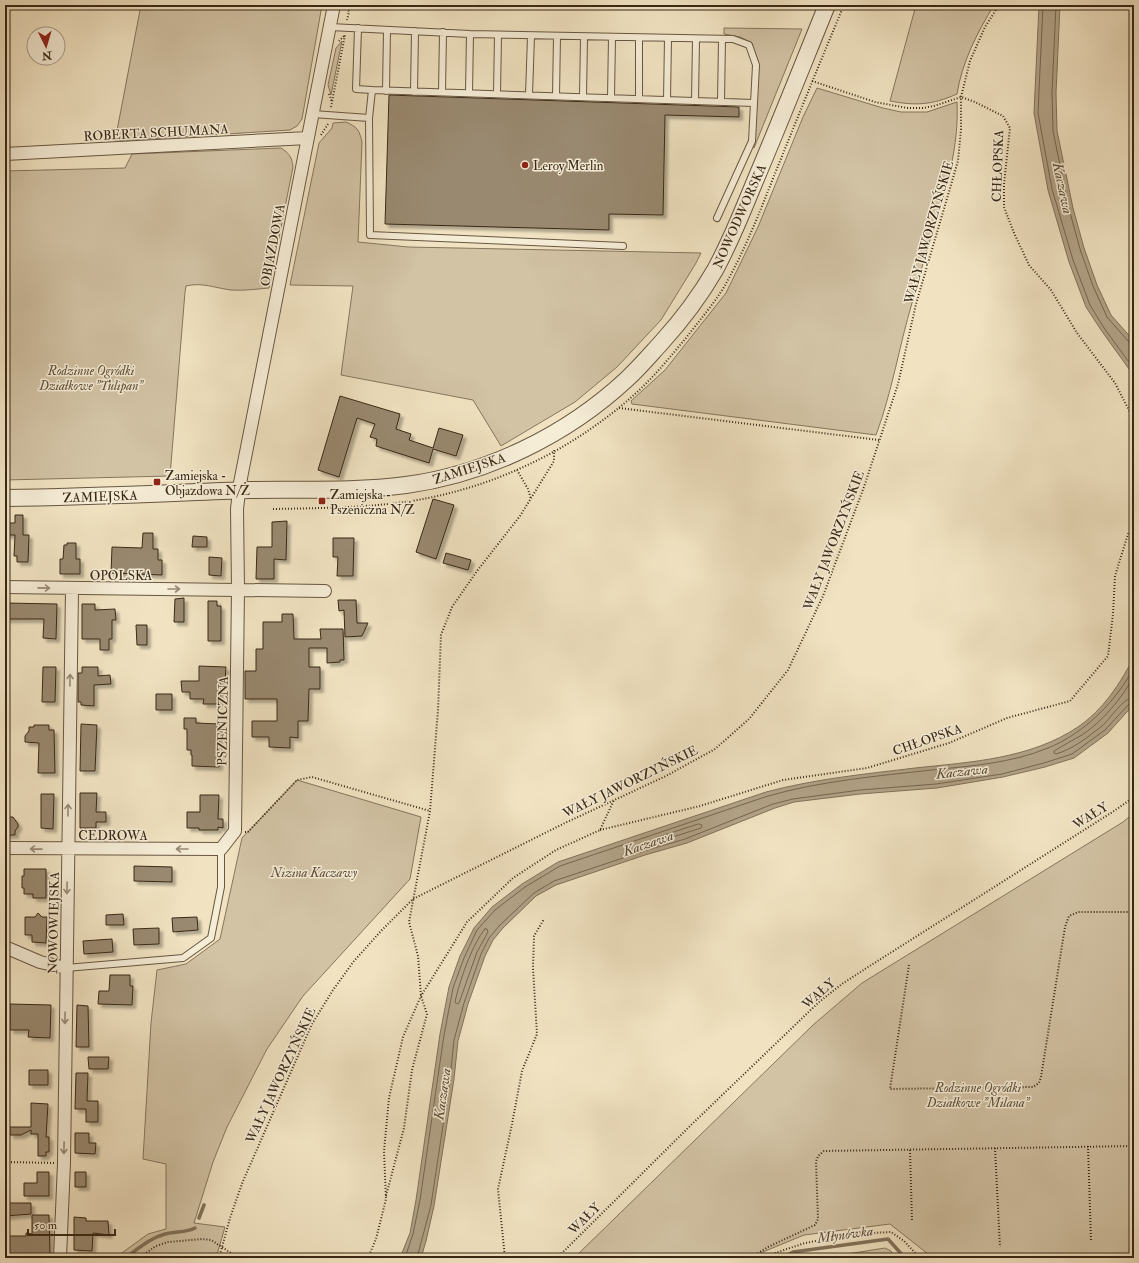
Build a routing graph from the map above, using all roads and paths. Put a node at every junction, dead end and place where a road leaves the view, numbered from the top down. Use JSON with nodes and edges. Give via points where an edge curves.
{"nodes":[{"id":1,"x":334,"y":5,"type":"edge"},
{"id":2,"x":827,"y":5,"type":"edge"},
{"id":3,"x":844,"y":5,"type":"edge"},
{"id":4,"x":999,"y":5,"type":"edge"},
{"id":5,"x":330,"y":27,"type":"junction"},
{"id":6,"x":358,"y":28,"type":"junction"},
{"id":7,"x":387,"y":30,"type":"junction"},
{"id":8,"x":415,"y":31,"type":"junction"},
{"id":9,"x":443,"y":32,"type":"junction"},
{"id":10,"x":470,"y":34,"type":"junction"},
{"id":11,"x":498,"y":35,"type":"junction"},
{"id":12,"x":531,"y":36,"type":"junction"},
{"id":13,"x":557,"y":36,"type":"junction"},
{"id":14,"x":584,"y":36,"type":"junction"},
{"id":15,"x":612,"y":37,"type":"junction"},
{"id":16,"x":639,"y":38,"type":"junction"},
{"id":17,"x":668,"y":38,"type":"junction"},
{"id":18,"x":696,"y":39,"type":"junction"},
{"id":19,"x":722,"y":39,"type":"junction"},
{"id":20,"x":805,"y":79,"type":"junction"},
{"id":21,"x":372,"y":90,"type":"junction"},
{"id":22,"x":386,"y":90,"type":"junction"},
{"id":23,"x":414,"y":92,"type":"junction"},
{"id":24,"x":442,"y":92,"type":"junction"},
{"id":25,"x":469,"y":93,"type":"junction"},
{"id":26,"x":497,"y":94,"type":"junction"},
{"id":27,"x":529,"y":95,"type":"junction"},
{"id":28,"x":556,"y":96,"type":"junction"},
{"id":29,"x":583,"y":97,"type":"junction"},
{"id":30,"x":961,"y":97,"type":"junction"},
{"id":31,"x":611,"y":98,"type":"junction"},
{"id":32,"x":638,"y":99,"type":"junction"},
{"id":33,"x":667,"y":100,"type":"junction"},
{"id":34,"x":695,"y":101,"type":"junction"},
{"id":35,"x":721,"y":102,"type":"junction"},
{"id":36,"x":754,"y":103,"type":"junction"},
{"id":37,"x":313,"y":114,"type":"junction"},
{"id":38,"x":369,"y":118,"type":"junction"},
{"id":39,"x":308,"y":138,"type":"junction"},
{"id":40,"x":5,"y":154,"type":"edge"},
{"id":41,"x":717,"y":218,"type":"dead end"},
{"id":42,"x":623,"y":246,"type":"dead end"},
{"id":43,"x":605,"y":398,"type":"junction"},
{"id":44,"x":619,"y":408,"type":"junction"},
{"id":45,"x":1134,"y":420,"type":"edge"},
{"id":46,"x":548,"y":436,"type":"junction"},
{"id":47,"x":879,"y":440,"type":"junction"},
{"id":48,"x":554,"y":451,"type":"junction"},
{"id":49,"x":517,"y":470,"type":"junction"},
{"id":50,"x":239,"y":491,"type":"junction"},
{"id":51,"x":5,"y":498,"type":"edge"},
{"id":52,"x":531,"y":498,"type":"junction"},
{"id":53,"x":273,"y":509,"type":"dead end"},
{"id":54,"x":1134,"y":525,"type":"edge"},
{"id":55,"x":5,"y":587,"type":"edge"},
{"id":56,"x":72,"y":589,"type":"junction"},
{"id":57,"x":238,"y":589,"type":"junction"},
{"id":58,"x":325,"y":591,"type":"dead end"},
{"id":59,"x":1134,"y":797,"type":"edge"},
{"id":60,"x":614,"y":800,"type":"junction"},
{"id":61,"x":430,"y":811,"type":"junction"},
{"id":62,"x":600,"y":830,"type":"junction"},
{"id":63,"x":235,"y":832,"type":"junction"},
{"id":64,"x":5,"y":848,"type":"edge"},
{"id":65,"x":68,"y":849,"type":"junction"},
{"id":66,"x":220,"y":849,"type":"junction"},
{"id":67,"x":413,"y":899,"type":"junction"},
{"id":68,"x":1134,"y":912,"type":"edge"},
{"id":69,"x":544,"y":920,"type":"dead end"},
{"id":70,"x":5,"y":947,"type":"edge"},
{"id":71,"x":909,"y":965,"type":"dead end"},
{"id":72,"x":66,"y":968,"type":"junction"},
{"id":73,"x":421,"y":996,"type":"junction"},
{"id":74,"x":1088,"y":1146,"type":"junction"},
{"id":75,"x":1134,"y":1146,"type":"edge"},
{"id":76,"x":995,"y":1148,"type":"junction"},
{"id":77,"x":910,"y":1150,"type":"junction"},
{"id":78,"x":5,"y":1162,"type":"edge"},
{"id":79,"x":64,"y":1163,"type":"junction"},
{"id":80,"x":386,"y":1196,"type":"junction"},
{"id":81,"x":912,"y":1222,"type":"dead end"},
{"id":82,"x":1091,"y":1241,"type":"dead end"},
{"id":83,"x":1000,"y":1247,"type":"dead end"},
{"id":84,"x":221,"y":1248,"type":"junction"},
{"id":85,"x":60,"y":1258,"type":"edge"},
{"id":86,"x":139,"y":1258,"type":"edge"},
{"id":87,"x":219,"y":1258,"type":"edge"},
{"id":88,"x":233,"y":1258,"type":"edge"},
{"id":89,"x":368,"y":1258,"type":"edge"},
{"id":90,"x":505,"y":1258,"type":"edge"},
{"id":91,"x":557,"y":1258,"type":"edge"},
{"id":92,"x":750,"y":1258,"type":"edge"},
{"id":93,"x":764,"y":1258,"type":"edge"},
{"id":94,"x":920,"y":1258,"type":"edge"}],
"edges":[{"from":1,"to":5,"type":"street","name":"OBJAZDOWA"},
{"from":2,"to":20,"type":"street","name":"NOWODWORSKA"},
{"from":3,"to":20,"type":"path"},
{"from":4,"to":30,"type":"path","name":"WAŁY JAWORZYŃSKIE","via":[[985,27],[970,61]]},
{"from":5,"to":6,"type":"lane"},
{"from":5,"to":37,"type":"street","name":"OBJAZDOWA"},
{"from":6,"to":7,"type":"lane"},
{"from":6,"to":21,"type":"lane","via":[[356,89]]},
{"from":7,"to":8,"type":"lane"},
{"from":7,"to":22,"type":"lane"},
{"from":8,"to":9,"type":"lane"},
{"from":8,"to":23,"type":"lane"},
{"from":9,"to":10,"type":"lane"},
{"from":9,"to":24,"type":"lane"},
{"from":10,"to":11,"type":"lane"},
{"from":10,"to":25,"type":"lane"},
{"from":11,"to":12,"type":"lane"},
{"from":11,"to":26,"type":"lane"},
{"from":12,"to":13,"type":"lane"},
{"from":12,"to":27,"type":"lane"},
{"from":13,"to":14,"type":"lane"},
{"from":13,"to":28,"type":"lane"},
{"from":14,"to":15,"type":"lane"},
{"from":14,"to":29,"type":"lane"},
{"from":15,"to":16,"type":"lane"},
{"from":15,"to":31,"type":"lane"},
{"from":16,"to":17,"type":"lane"},
{"from":16,"to":32,"type":"lane"},
{"from":17,"to":18,"type":"lane"},
{"from":17,"to":33,"type":"lane"},
{"from":18,"to":19,"type":"lane"},
{"from":18,"to":34,"type":"lane"},
{"from":19,"to":35,"type":"lane"},
{"from":19,"to":36,"type":"lane","via":[[733,39],[749,45],[756,65]]},
{"from":20,"to":30,"type":"path","via":[[902,108],[923,108]]},
{"from":20,"to":43,"type":"street","name":"NOWODWORSKA","via":[[715,271],[670,333],[628,378]]},
{"from":20,"to":44,"type":"path","via":[[749,237],[723,288],[665,363]]},
{"from":21,"to":22,"type":"lane"},
{"from":21,"to":38,"type":"lane"},
{"from":22,"to":23,"type":"lane"},
{"from":23,"to":24,"type":"lane"},
{"from":24,"to":25,"type":"lane"},
{"from":25,"to":26,"type":"lane"},
{"from":26,"to":27,"type":"lane"},
{"from":27,"to":28,"type":"lane"},
{"from":28,"to":29,"type":"lane"},
{"from":29,"to":31,"type":"lane"},
{"from":30,"to":45,"type":"path","name":"CHŁOPSKA","via":[[1003,116],[1010,128],[1004,207],[1014,233],[1029,265],[1051,290],[1077,333],[1115,384]]},
{"from":30,"to":47,"type":"path","name":"WAŁY JAWORZYŃSKIE","via":[[958,161],[916,304],[898,384]]},
{"from":31,"to":32,"type":"lane"},
{"from":32,"to":33,"type":"lane"},
{"from":33,"to":34,"type":"lane"},
{"from":34,"to":35,"type":"lane"},
{"from":35,"to":36,"type":"lane"},
{"from":36,"to":41,"type":"lane","via":[[752,141]]},
{"from":37,"to":38,"type":"lane"},
{"from":37,"to":39,"type":"street","name":"OBJAZDOWA"},
{"from":38,"to":42,"type":"lane","via":[[370,235]]},
{"from":39,"to":40,"type":"street","name":"ROBERTA SCHUMANA"},
{"from":39,"to":50,"type":"street","name":"OBJAZDOWA"},
{"from":43,"to":44,"type":"path"},
{"from":43,"to":46,"type":"street","name":"ZAMIEJSKA"},
{"from":44,"to":47,"type":"path"},
{"from":44,"to":48,"type":"path"},
{"from":46,"to":48,"type":"path"},
{"from":46,"to":50,"type":"street","name":"ZAMIEJSKA","via":[[486,465],[429,481],[358,490]]},
{"from":47,"to":60,"type":"path","name":"WAŁY JAWORZYŃSKIE","via":[[823,596],[788,670],[749,719],[715,749],[666,776]]},
{"from":48,"to":49,"type":"path"},
{"from":48,"to":52,"type":"path","via":[[554,461]]},
{"from":49,"to":52,"type":"path"},
{"from":49,"to":53,"type":"path","via":[[485,483],[423,499],[366,506]]},
{"from":50,"to":51,"type":"street","name":"ZAMIEJSKA"},
{"from":50,"to":57,"type":"street","name":"PSZENICZNA"},
{"from":52,"to":61,"type":"path","via":[[452,607],[441,635]]},
{"from":54,"to":62,"type":"path","name":"CHŁOPSKA","via":[[1128,534],[1115,576],[1108,656],[1070,701],[1007,718],[949,743],[867,768],[783,780],[700,806]]},
{"from":55,"to":56,"type":"street","name":"OPOLSKA","one_way":true},
{"from":56,"to":57,"type":"street","name":"OPOLSKA","one_way":true},
{"from":65,"to":56,"type":"street","name":"NOWOWIEJSKA","one_way":true},
{"from":57,"to":58,"type":"street"},
{"from":57,"to":63,"type":"street","name":"PSZENICZNA"},
{"from":59,"to":91,"type":"path","name":"WAŁY","via":[[831,993],[690,1126]]},
{"from":60,"to":62,"type":"path"},
{"from":60,"to":67,"type":"path","name":"WAŁY JAWORZYŃSKIE"},
{"from":61,"to":63,"type":"path","via":[[305,777],[297,780],[248,832]]},
{"from":61,"to":67,"type":"path"},
{"from":62,"to":73,"type":"path","name":"CHŁOPSKA","via":[[556,850],[513,878],[467,922]]},
{"from":63,"to":66,"type":"street"},
{"from":65,"to":64,"type":"street","name":"CEDROWA","one_way":true},
{"from":66,"to":65,"type":"street","name":"CEDROWA","one_way":true},
{"from":65,"to":72,"type":"street","name":"NOWOWIEJSKA","one_way":true},
{"from":66,"to":72,"type":"lane","via":[[221,887],[211,938],[183,958]]},
{"from":67,"to":73,"type":"path","via":[[409,922],[418,956]]},
{"from":67,"to":84,"type":"path","name":"WAŁY JAWORZYŃSKIE","via":[[354,961],[318,1013],[242,1181]]},
{"from":68,"to":71,"type":"path","via":[[1078,912],[1069,916],[1065,927],[1042,1077],[1033,1087],[890,1089]]},
{"from":69,"to":90,"type":"path","via":[[534,936],[537,1034],[522,1071],[498,1188]]},
{"from":70,"to":72,"type":"street","via":[[40,962]]},
{"from":72,"to":79,"type":"street","name":"NOWOWIEJSKA","one_way":true},
{"from":73,"to":80,"type":"path","name":"CHŁOPSKA","via":[[403,1037],[389,1098],[384,1151]]},
{"from":73,"to":80,"type":"path","via":[[427,1014],[412,1070],[404,1128]]},
{"from":74,"to":75,"type":"path"},
{"from":74,"to":76,"type":"path"},
{"from":74,"to":82,"type":"path"},
{"from":76,"to":77,"type":"path"},
{"from":76,"to":83,"type":"path"},
{"from":77,"to":81,"type":"path"},
{"from":77,"to":92,"type":"path","via":[[824,1151],[816,1162],[818,1219],[815,1225]]},
{"from":78,"to":79,"type":"path"},
{"from":79,"to":85,"type":"street","name":"NOWOWIEJSKA"},
{"from":80,"to":89,"type":"path","via":[[376,1239]]},
{"from":84,"to":86,"type":"path","via":[[211,1240],[168,1242],[156,1246]]},
{"from":84,"to":87,"type":"path","name":"WAŁY JAWORZYŃSKIE"},
{"from":84,"to":88,"type":"path","via":[[231,1253]]},
{"from":93,"to":94,"type":"path","via":[[805,1244],[856,1234],[891,1232]]}]}
